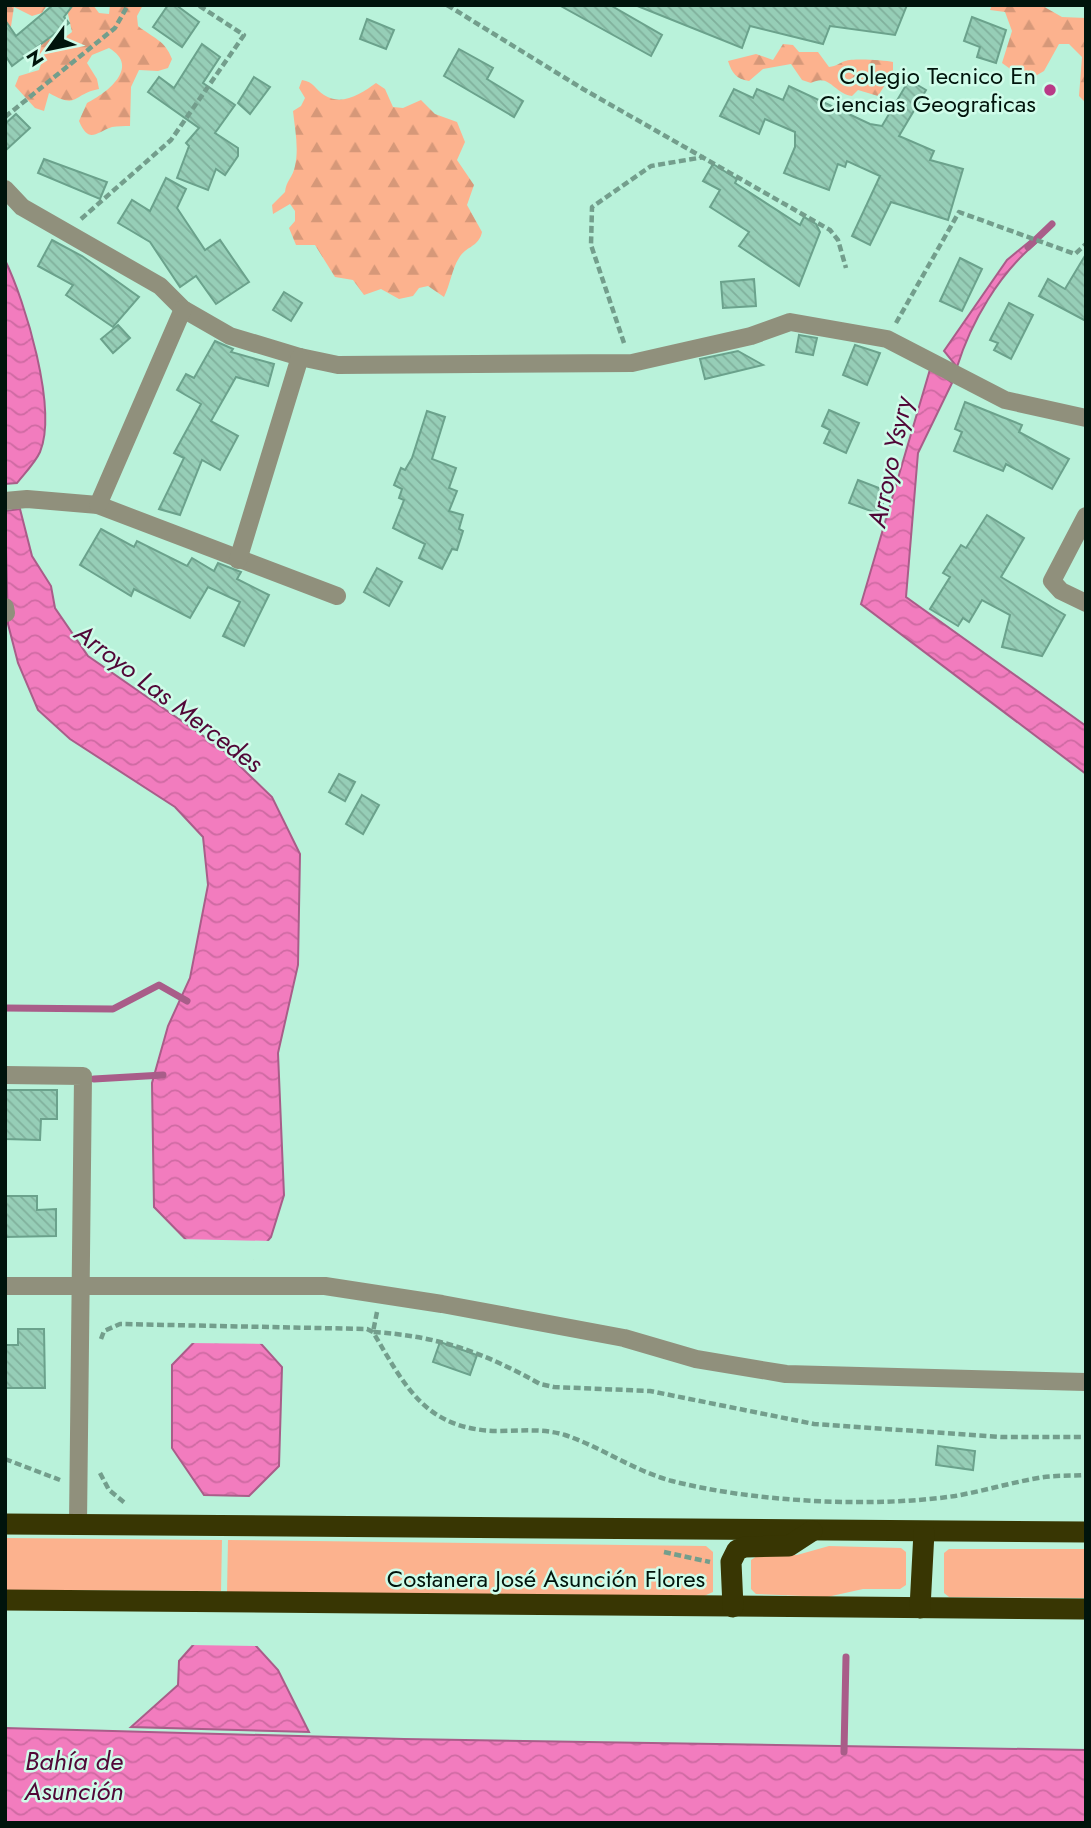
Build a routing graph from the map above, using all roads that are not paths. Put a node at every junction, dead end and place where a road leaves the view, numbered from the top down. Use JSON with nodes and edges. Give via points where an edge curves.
{"nodes":[{"id":1,"x":5,"y":189,"type":"edge"},
{"id":2,"x":183,"y":309,"type":"junction"},
{"id":3,"x":300,"y":357,"type":"junction"},
{"id":4,"x":1086,"y":418,"type":"edge"},
{"id":5,"x":5,"y":501,"type":"edge"},
{"id":6,"x":98,"y":505,"type":"junction"},
{"id":7,"x":1086,"y":516,"type":"edge"},
{"id":8,"x":238,"y":560,"type":"junction"},
{"id":9,"x":337,"y":597,"type":"dead end"},
{"id":10,"x":1086,"y":603,"type":"edge"},
{"id":11,"x":5,"y":1075,"type":"edge"},
{"id":12,"x":5,"y":1286,"type":"edge"},
{"id":13,"x":83,"y":1287,"type":"junction"},
{"id":14,"x":1086,"y":1382,"type":"edge"},
{"id":15,"x":5,"y":1524,"type":"edge"},
{"id":16,"x":78,"y":1524,"type":"junction"},
{"id":17,"x":812,"y":1531,"type":"junction"},
{"id":18,"x":924,"y":1532,"type":"junction"},
{"id":19,"x":1086,"y":1532,"type":"edge"},
{"id":20,"x":5,"y":1600,"type":"edge"},
{"id":21,"x":733,"y":1606,"type":"junction"},
{"id":22,"x":920,"y":1608,"type":"junction"},
{"id":23,"x":1086,"y":1609,"type":"edge"}],
"edges":[{"from":1,"to":2,"type":"street","via":[[22,206],[160,286]]},
{"from":2,"to":3,"type":"street","via":[[230,336]]},
{"from":2,"to":6,"type":"street"},
{"from":3,"to":4,"type":"street","via":[[338,365],[632,363],[751,336],[790,322],[887,339],[1005,400]]},
{"from":3,"to":8,"type":"street"},
{"from":5,"to":6,"type":"street"},
{"from":6,"to":8,"type":"street"},
{"from":7,"to":10,"type":"street","via":[[1052,581],[1061,591]]},
{"from":8,"to":9,"type":"street"},
{"from":11,"to":13,"type":"street","via":[[83,1076]]},
{"from":12,"to":13,"type":"street"},
{"from":13,"to":14,"type":"street","via":[[325,1286],[624,1338],[696,1359],[786,1374]]},
{"from":13,"to":16,"type":"street"},
{"from":15,"to":16,"type":"highway","name":"Costanera José Asunción Flores"},
{"from":16,"to":17,"type":"highway","name":"Costanera José Asunción Flores"},
{"from":17,"to":18,"type":"highway","name":"Costanera José Asunción Flores"},
{"from":17,"to":21,"type":"highway","via":[[789,1546],[737,1550],[731,1562]]},
{"from":18,"to":19,"type":"highway","name":"Costanera José Asunción Flores"},
{"from":18,"to":22,"type":"highway"},
{"from":20,"to":21,"type":"highway","name":"Costanera José Asunción Flores"},
{"from":21,"to":22,"type":"highway","name":"Costanera José Asunción Flores"},
{"from":22,"to":23,"type":"highway","name":"Costanera José Asunción Flores"}]}
